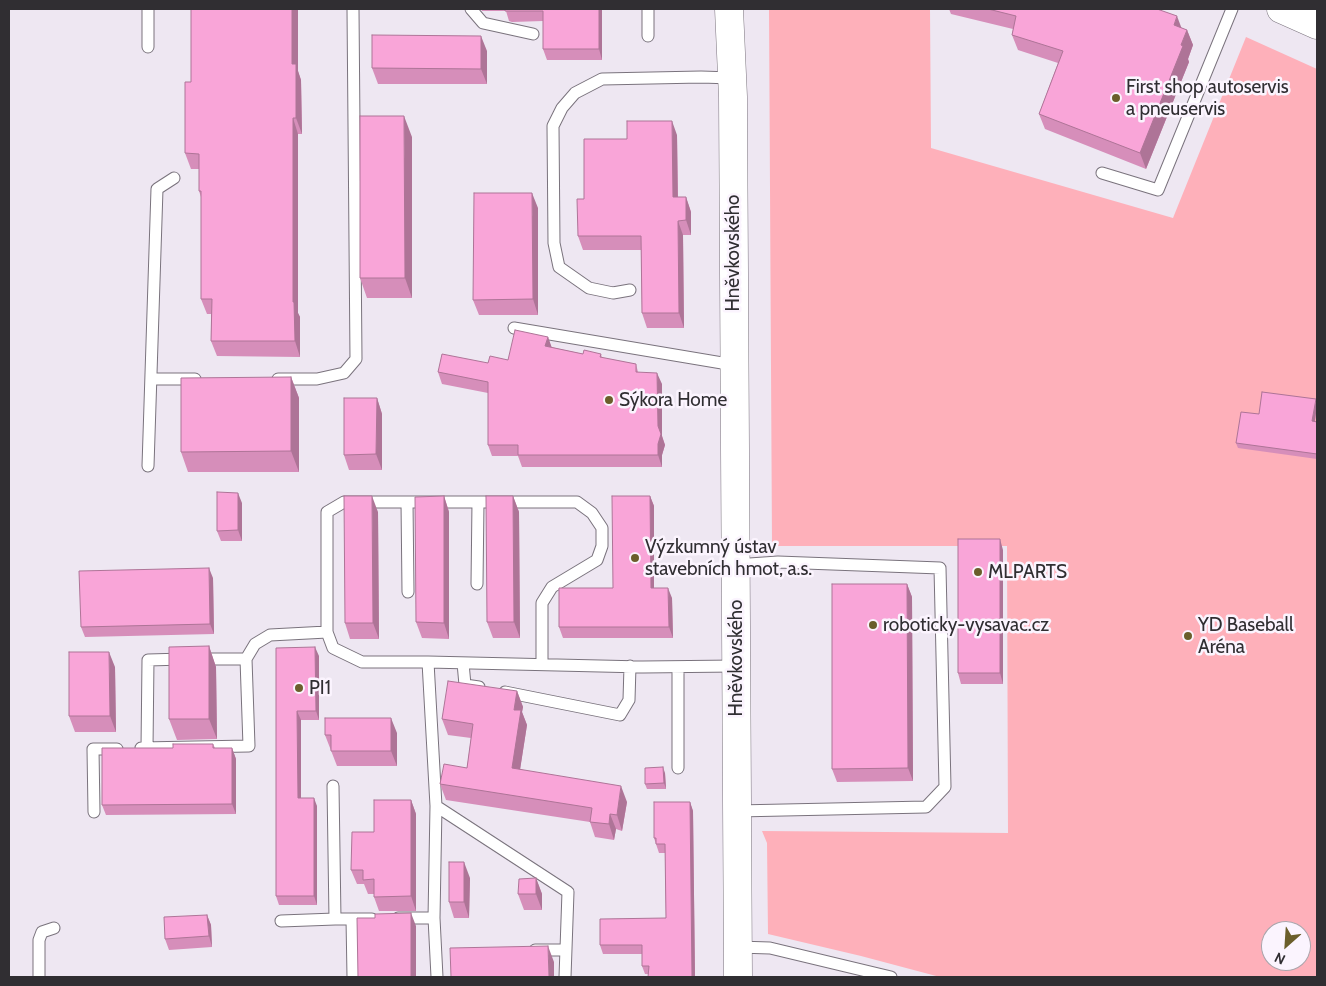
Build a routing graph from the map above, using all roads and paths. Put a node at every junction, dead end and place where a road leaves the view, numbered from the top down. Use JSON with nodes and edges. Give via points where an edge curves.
{"nodes":[{"id":1,"x":148,"y":9,"type":"edge"},
{"id":2,"x":353,"y":9,"type":"edge"},
{"id":3,"x":471,"y":9,"type":"edge"},
{"id":4,"x":648,"y":9,"type":"edge"},
{"id":5,"x":728,"y":9,"type":"edge"},
{"id":6,"x":1232,"y":9,"type":"edge"},
{"id":7,"x":1283,"y":9,"type":"edge"},
{"id":8,"x":1317,"y":25,"type":"edge"},
{"id":9,"x":533,"y":34,"type":"dead end"},
{"id":10,"x":648,"y":36,"type":"dead end"},
{"id":11,"x":148,"y":47,"type":"dead end"},
{"id":12,"x":732,"y":78,"type":"junction"},
{"id":13,"x":1102,"y":173,"type":"dead end"},
{"id":14,"x":174,"y":178,"type":"dead end"},
{"id":15,"x":630,"y":290,"type":"dead end"},
{"id":16,"x":514,"y":328,"type":"edge"},
{"id":17,"x":734,"y":365,"type":"junction"},
{"id":18,"x":151,"y":379,"type":"junction"},
{"id":19,"x":210,"y":379,"type":"edge"},
{"id":20,"x":268,"y":379,"type":"edge"},
{"id":21,"x":148,"y":466,"type":"dead end"},
{"id":22,"x":407,"y":502,"type":"junction"},
{"id":23,"x":478,"y":502,"type":"junction"},
{"id":24,"x":735,"y":565,"type":"junction"},
{"id":25,"x":477,"y":584,"type":"dead end"},
{"id":26,"x":408,"y":592,"type":"dead end"},
{"id":27,"x":327,"y":632,"type":"junction"},
{"id":28,"x":246,"y":659,"type":"junction"},
{"id":29,"x":428,"y":662,"type":"junction"},
{"id":30,"x":463,"y":663,"type":"junction"},
{"id":31,"x":542,"y":664,"type":"junction"},
{"id":32,"x":630,"y":666,"type":"junction"},
{"id":33,"x":736,"y":666,"type":"junction"},
{"id":34,"x":678,"y":667,"type":"junction"},
{"id":35,"x":147,"y":748,"type":"junction"},
{"id":36,"x":678,"y":768,"type":"dead end"},
{"id":37,"x":333,"y":786,"type":"dead end"},
{"id":38,"x":436,"y":806,"type":"junction"},
{"id":39,"x":737,"y":811,"type":"junction"},
{"id":40,"x":94,"y":812,"type":"dead end"},
{"id":41,"x":434,"y":918,"type":"junction"},
{"id":42,"x":334,"y":919,"type":"junction"},
{"id":43,"x":352,"y":919,"type":"junction"},
{"id":44,"x":281,"y":920,"type":"dead end"},
{"id":45,"x":54,"y":928,"type":"dead end"},
{"id":46,"x":738,"y":947,"type":"junction"},
{"id":47,"x":519,"y":950,"type":"edge"},
{"id":48,"x":566,"y":950,"type":"junction"},
{"id":49,"x":39,"y":977,"type":"edge"},
{"id":50,"x":353,"y":977,"type":"edge"},
{"id":51,"x":437,"y":977,"type":"edge"},
{"id":52,"x":565,"y":977,"type":"edge"},
{"id":53,"x":738,"y":977,"type":"edge"},
{"id":54,"x":891,"y":977,"type":"edge"}],
"edges":[{"from":1,"to":11,"type":"lane"},
{"from":2,"to":20,"type":"lane","via":[[356,359],[344,373],[317,380]]},
{"from":3,"to":9,"type":"lane","via":[[483,23]]},
{"from":4,"to":10,"type":"lane"},
{"from":5,"to":12,"type":"main road","name":"Hněvkovského"},
{"from":6,"to":13,"type":"lane","via":[[1158,190]]},
{"from":7,"to":8,"type":"main road"},
{"from":12,"to":15,"type":"lane","via":[[602,80],[575,93],[553,126],[554,243],[559,267],[588,288],[613,293]]},
{"from":12,"to":17,"type":"main road","name":"Hněvkovského"},
{"from":14,"to":18,"type":"lane","via":[[157,189]]},
{"from":16,"to":17,"type":"lane"},
{"from":17,"to":24,"type":"main road","name":"Hněvkovského"},
{"from":18,"to":19,"type":"lane"},
{"from":18,"to":21,"type":"lane"},
{"from":22,"to":23,"type":"lane"},
{"from":22,"to":26,"type":"lane"},
{"from":22,"to":27,"type":"lane","via":[[344,502],[327,512]]},
{"from":23,"to":25,"type":"lane"},
{"from":23,"to":31,"type":"lane","via":[[577,502],[592,513],[602,528],[602,546],[596,560],[552,587],[542,603]]},
{"from":24,"to":33,"type":"main road","name":"Hněvkovského"},
{"from":24,"to":39,"type":"lane","via":[[778,562],[940,568],[945,787],[926,807]]},
{"from":27,"to":28,"type":"lane","via":[[270,635],[255,644]]},
{"from":27,"to":29,"type":"lane","via":[[334,648],[362,662]]},
{"from":28,"to":35,"type":"lane","via":[[148,660]]},
{"from":28,"to":35,"type":"lane","via":[[249,746]]},
{"from":29,"to":30,"type":"lane"},
{"from":29,"to":38,"type":"lane"},
{"from":30,"to":31,"type":"lane"},
{"from":30,"to":32,"type":"lane","via":[[465,684],[620,714],[629,700]]},
{"from":31,"to":32,"type":"lane"},
{"from":32,"to":34,"type":"lane"},
{"from":33,"to":34,"type":"lane"},
{"from":33,"to":39,"type":"main road","name":"Hněvkovského"},
{"from":34,"to":36,"type":"lane"},
{"from":35,"to":40,"type":"lane","via":[[93,749]]},
{"from":37,"to":42,"type":"lane"},
{"from":38,"to":41,"type":"lane"},
{"from":38,"to":48,"type":"lane","via":[[568,892]]},
{"from":39,"to":46,"type":"main road","name":"Hněvkovského"},
{"from":41,"to":43,"type":"lane"},
{"from":41,"to":51,"type":"lane","via":[[440,950]]},
{"from":42,"to":43,"type":"lane"},
{"from":42,"to":44,"type":"lane"},
{"from":43,"to":50,"type":"lane"},
{"from":45,"to":49,"type":"lane","via":[[42,932],[39,940]]},
{"from":46,"to":53,"type":"main road","name":"Hněvkovského"},
{"from":46,"to":54,"type":"lane","via":[[770,948]]},
{"from":47,"to":48,"type":"lane"},
{"from":48,"to":52,"type":"lane"}]}
